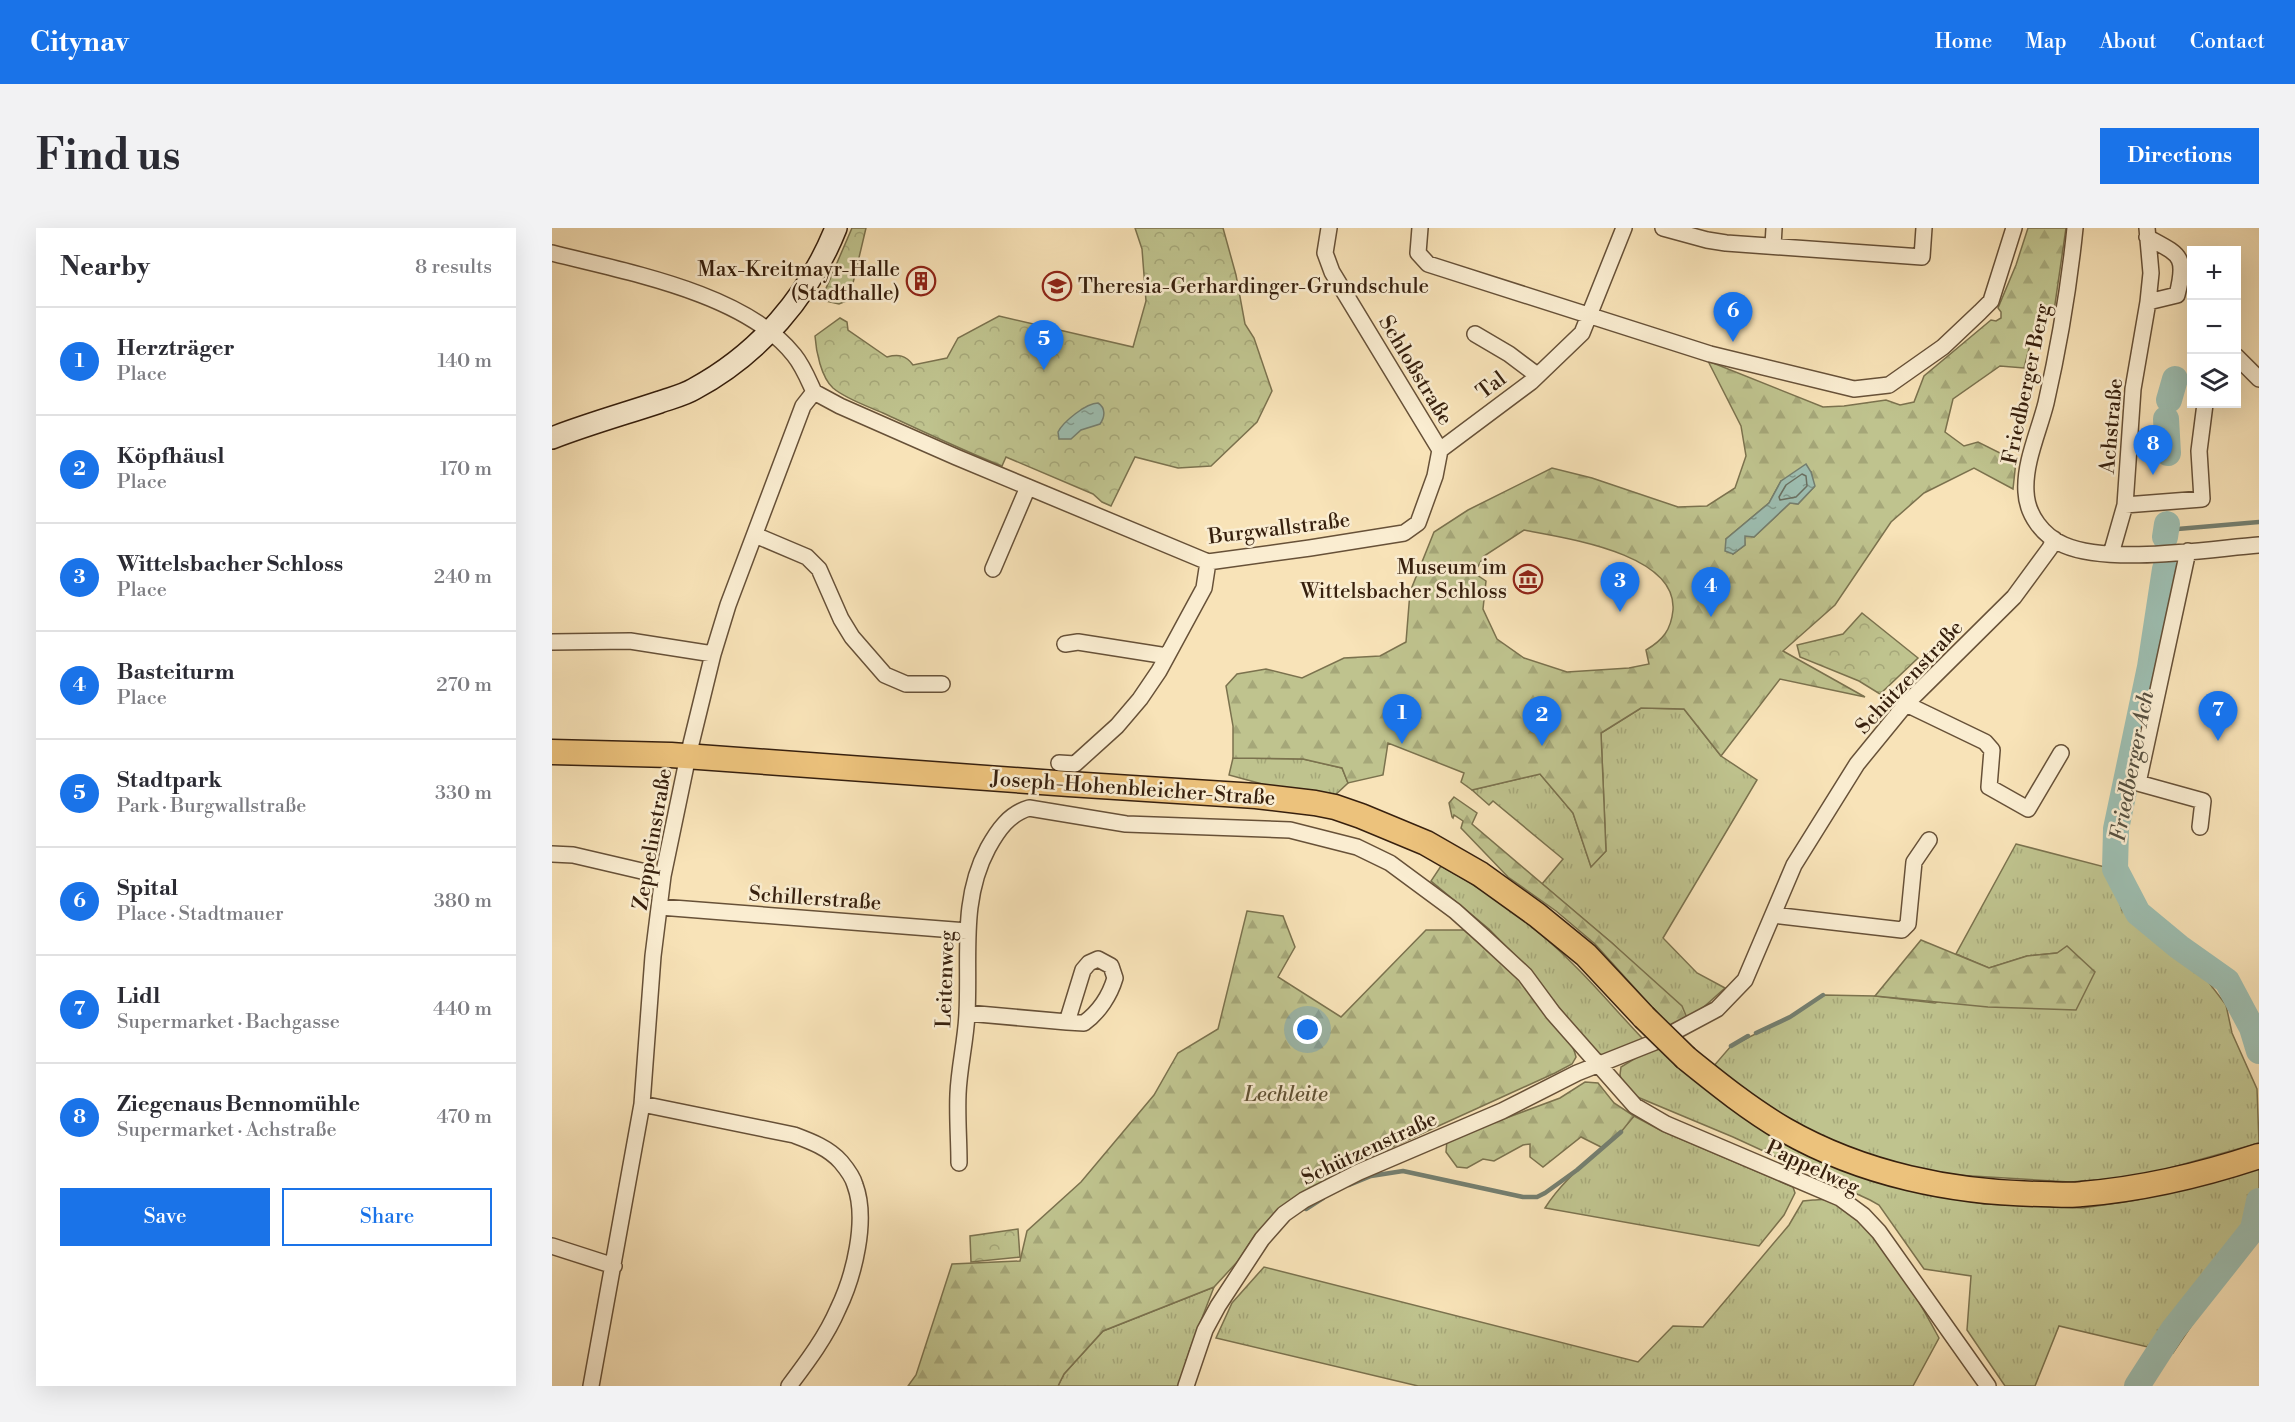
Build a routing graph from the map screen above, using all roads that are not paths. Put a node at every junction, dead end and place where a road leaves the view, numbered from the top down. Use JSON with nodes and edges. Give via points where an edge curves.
{"nodes":[{"id":1,"x":836,"y":228,"type":"edge"},
{"id":2,"x":1329,"y":228,"type":"edge"},
{"id":3,"x":1420,"y":228,"type":"edge"},
{"id":4,"x":1624,"y":228,"type":"edge"},
{"id":5,"x":1663,"y":228,"type":"edge"},
{"id":6,"x":1774,"y":228,"type":"edge"},
{"id":7,"x":1924,"y":228,"type":"edge"},
{"id":8,"x":2014,"y":228,"type":"edge"},
{"id":9,"x":2075,"y":228,"type":"edge"},
{"id":10,"x":2147,"y":232,"type":"edge"},
{"id":11,"x":1773,"y":246,"type":"junction"},
{"id":12,"x":552,"y":253,"type":"edge"},
{"id":13,"x":2148,"y":302,"type":"junction"},
{"id":14,"x":1590,"y":316,"type":"junction"},
{"id":15,"x":770,"y":332,"type":"junction"},
{"id":16,"x":1475,"y":334,"type":"dead end"},
{"id":17,"x":2241,"y":361,"type":"edge"},
{"id":18,"x":1537,"y":375,"type":"junction"},
{"id":19,"x":2259,"y":379,"type":"edge"},
{"id":20,"x":813,"y":392,"type":"junction"},
{"id":21,"x":2204,"y":408,"type":"edge"},
{"id":22,"x":552,"y":438,"type":"edge"},
{"id":23,"x":1440,"y":450,"type":"junction"},
{"id":24,"x":1028,"y":488,"type":"junction"},
{"id":25,"x":2125,"y":505,"type":"junction"},
{"id":26,"x":1404,"y":533,"type":"joint"},
{"id":27,"x":754,"y":535,"type":"junction"},
{"id":28,"x":2054,"y":539,"type":"junction"},
{"id":29,"x":2259,"y":545,"type":"edge"},
{"id":30,"x":2180,"y":552,"type":"junction"},
{"id":31,"x":2111,"y":554,"type":"junction"},
{"id":32,"x":1208,"y":562,"type":"junction"},
{"id":33,"x":993,"y":569,"type":"dead end"},
{"id":34,"x":552,"y":642,"type":"edge"},
{"id":35,"x":1065,"y":644,"type":"dead end"},
{"id":36,"x":713,"y":654,"type":"junction"},
{"id":37,"x":1167,"y":656,"type":"junction"},
{"id":38,"x":942,"y":684,"type":"dead end"},
{"id":39,"x":1906,"y":704,"type":"junction"},
{"id":40,"x":552,"y":752,"type":"edge"},
{"id":41,"x":2061,"y":753,"type":"dead end"},
{"id":42,"x":688,"y":756,"type":"junction"},
{"id":43,"x":1059,"y":763,"type":"dead end"},
{"id":44,"x":1018,"y":812,"type":"joint"},
{"id":45,"x":2200,"y":827,"type":"dead end"},
{"id":46,"x":1929,"y":840,"type":"dead end"},
{"id":47,"x":552,"y":854,"type":"edge"},
{"id":48,"x":663,"y":876,"type":"junction"},
{"id":49,"x":660,"y":907,"type":"junction"},
{"id":50,"x":1773,"y":915,"type":"junction"},
{"id":51,"x":967,"y":931,"type":"junction"},
{"id":52,"x":967,"y":1013,"type":"junction"},
{"id":53,"x":1067,"y":1022,"type":"dead end"},
{"id":54,"x":1674,"y":1032,"type":"dead end"},
{"id":55,"x":1655,"y":1042,"type":"dead end"},
{"id":56,"x":1600,"y":1065,"type":"junction"},
{"id":57,"x":642,"y":1104,"type":"junction"},
{"id":58,"x":2258,"y":1157,"type":"edge"},
{"id":59,"x":959,"y":1162,"type":"dead end"},
{"id":60,"x":552,"y":1246,"type":"edge"},
{"id":61,"x":614,"y":1266,"type":"junction"},
{"id":62,"x":591,"y":1386,"type":"edge"},
{"id":63,"x":789,"y":1386,"type":"edge"},
{"id":64,"x":1186,"y":1386,"type":"edge"},
{"id":65,"x":1988,"y":1386,"type":"edge"}],
"edges":[{"from":1,"to":15,"type":"main road","via":[[816,273]]},
{"from":2,"to":23,"type":"street","name":"Schloßstraße","via":[[1327,263]]},
{"from":3,"to":14,"type":"street","via":[[1418,253],[1428,264]]},
{"from":4,"to":14,"type":"street","name":"Tal"},
{"from":5,"to":11,"type":"street","via":[[1707,240]]},
{"from":6,"to":11,"type":"street"},
{"from":7,"to":11,"type":"street","via":[[1922,257]]},
{"from":8,"to":14,"type":"street","via":[[1991,300],[1943,347],[1889,385],[1854,389],[1823,382],[1710,354]]},
{"from":9,"to":28,"type":"street","name":"Friedberger Berg","via":[[2060,338],[2028,468],[2026,491],[2034,518]]},
{"from":10,"to":13,"type":"street","name":"Achstraße","via":[[2151,273]]},
{"from":10,"to":13,"type":"street","name":"Achstraße","via":[[2179,256],[2181,264],[2177,295]]},
{"from":12,"to":15,"type":"street","via":[[688,291],[735,309]]},
{"from":13,"to":25,"type":"street","name":"Achstraße","via":[[2133,389]]},
{"from":14,"to":18,"type":"street","name":"Tal","via":[[1582,333]]},
{"from":15,"to":20,"type":"street","via":[[796,357]]},
{"from":15,"to":22,"type":"main road","via":[[733,364],[693,390]]},
{"from":16,"to":18,"type":"street","name":"Tal"},
{"from":17,"to":19,"type":"street"},
{"from":18,"to":23,"type":"street","name":"Tal"},
{"from":20,"to":24,"type":"street","name":"Burgwallstraße"},
{"from":20,"to":27,"type":"street","name":"Zeppelinstraße","via":[[803,406]]},
{"from":21,"to":25,"type":"street","via":[[2199,452],[2202,499]]},
{"from":23,"to":26,"type":"street","name":"Schloßstraße","via":[[1418,523]]},
{"from":24,"to":32,"type":"street","name":"Burgwallstraße"},
{"from":24,"to":33,"type":"street"},
{"from":25,"to":31,"type":"street","name":"Achstraße"},
{"from":26,"to":32,"type":"street","name":"Burgwallstraße"},
{"from":27,"to":36,"type":"street","name":"Zeppelinstraße"},
{"from":27,"to":38,"type":"street","via":[[807,557],[819,569],[841,620],[885,675],[906,684]]},
{"from":28,"to":31,"type":"street","via":[[2077,549]]},
{"from":28,"to":39,"type":"street","name":"Schützenstraße","via":[[2014,597]]},
{"from":29,"to":30,"type":"street"},
{"from":30,"to":31,"type":"street"},
{"from":30,"to":45,"type":"street","via":[[2138,783],[2203,801]]},
{"from":32,"to":37,"type":"street","via":[[1204,588]]},
{"from":34,"to":36,"type":"street","via":[[630,641]]},
{"from":35,"to":37,"type":"street","via":[[1078,642]]},
{"from":36,"to":42,"type":"street","name":"Zeppelinstraße"},
{"from":37,"to":43,"type":"street","via":[[1140,699],[1117,726],[1075,764]]},
{"from":39,"to":41,"type":"street","via":[[1984,742],[1992,750],[1989,786],[2028,809]]},
{"from":39,"to":50,"type":"street","name":"Schützenstraße","via":[[1857,764],[1823,817],[1794,865]]},
{"from":40,"to":42,"type":"main road","name":"Joseph-Hohenbleicher-Straße"},
{"from":42,"to":48,"type":"street","name":"Zeppelinstraße"},
{"from":42,"to":58,"type":"main road","name":"Joseph-Hohenbleicher-Straße","bridge":true,"via":[[1256,796],[1335,807],[1426,843],[1480,874],[1587,955],[1686,1058],[1736,1098],[1825,1150],[1910,1179],[1976,1191],[2080,1195],[2137,1188]]},
{"from":44,"to":51,"type":"street","name":"Leitenweg","via":[[1005,822],[980,862]]},
{"from":44,"to":56,"type":"street","name":"Pappelweg","via":[[1046,809],[1126,824],[1290,830],[1357,847],[1390,863],[1484,937],[1525,975]]},
{"from":46,"to":50,"type":"street","via":[[1914,862],[1908,924],[1902,930]]},
{"from":47,"to":48,"type":"street","via":[[573,855]]},
{"from":48,"to":49,"type":"street","name":"Zeppelinstraße"},
{"from":49,"to":51,"type":"street","name":"Schillerstraße"},
{"from":49,"to":57,"type":"street","name":"Zeppelinstraße"},
{"from":50,"to":54,"type":"street","name":"Schützenstraße","via":[[1745,980],[1717,1009]]},
{"from":51,"to":52,"type":"street","name":"Leitenweg"},
{"from":52,"to":53,"type":"street"},
{"from":52,"to":59,"type":"street","name":"Leitenweg","via":[[958,1094]]},
{"from":55,"to":56,"type":"street","name":"Schützenstraße"},
{"from":56,"to":64,"type":"street","name":"Schützenstraße","via":[[1359,1172],[1284,1214],[1262,1239],[1218,1306],[1205,1330]]},
{"from":56,"to":65,"type":"street","name":"Pappelweg","via":[[1635,1106],[1666,1124],[1840,1198],[1863,1215]]},
{"from":57,"to":61,"type":"street","name":"Zeppelinstraße"},
{"from":57,"to":63,"type":"street","via":[[794,1135],[818,1144],[840,1160],[855,1184],[861,1210],[849,1278],[839,1308],[821,1341]]},
{"from":60,"to":61,"type":"street"},
{"from":61,"to":62,"type":"street","name":"Zeppelinstraße"}]}
